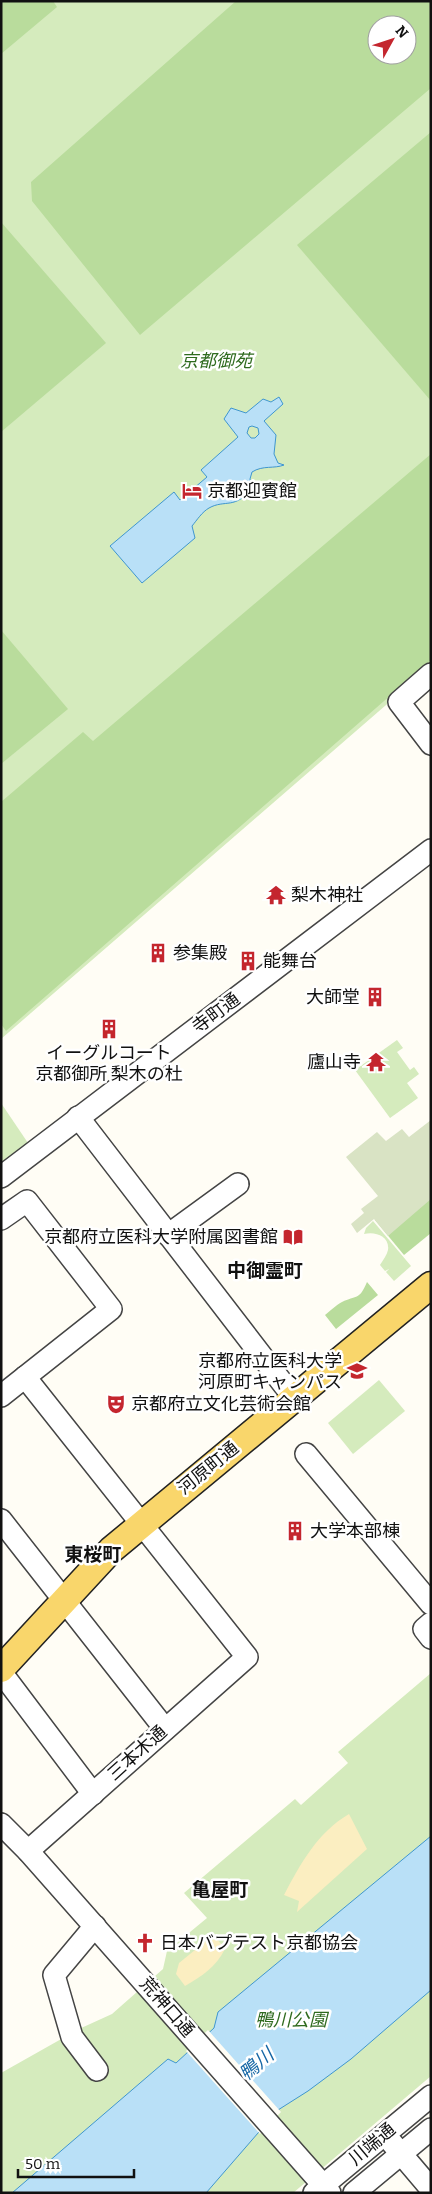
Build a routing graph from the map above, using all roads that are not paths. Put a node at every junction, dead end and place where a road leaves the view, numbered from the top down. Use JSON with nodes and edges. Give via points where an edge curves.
{"nodes":[{"id":1,"x":431,"y":674,"type":"edge"},
{"id":2,"x":431,"y":744,"type":"edge"},
{"id":3,"x":431,"y":850,"type":"edge"},
{"id":4,"x":78,"y":1118,"type":"junction"},
{"id":5,"x":1,"y":1177,"type":"edge"},
{"id":6,"x":238,"y":1184,"type":"dead end"},
{"id":7,"x":1,"y":1219,"type":"edge"},
{"id":8,"x":168,"y":1235,"type":"junction"},
{"id":9,"x":431,"y":1285,"type":"edge"},
{"id":10,"x":25,"y":1377,"type":"junction"},
{"id":11,"x":1,"y":1396,"type":"edge"},
{"id":12,"x":294,"y":1398,"type":"junction"},
{"id":13,"x":306,"y":1454,"type":"dead end"},
{"id":14,"x":1,"y":1520,"type":"edge"},
{"id":15,"x":140,"y":1524,"type":"junction"},
{"id":16,"x":64,"y":1599,"type":"junction"},
{"id":17,"x":431,"y":1604,"type":"edge"},
{"id":18,"x":431,"y":1623,"type":"edge"},
{"id":19,"x":431,"y":1638,"type":"edge"},
{"id":20,"x":1,"y":1670,"type":"edge"},
{"id":21,"x":165,"y":1729,"type":"junction"},
{"id":22,"x":93,"y":1794,"type":"junction"},
{"id":23,"x":1,"y":1824,"type":"edge"},
{"id":24,"x":28,"y":1851,"type":"junction"},
{"id":25,"x":95,"y":1926,"type":"junction"},
{"id":26,"x":97,"y":2070,"type":"dead end"},
{"id":27,"x":431,"y":2096,"type":"edge"},
{"id":28,"x":431,"y":2130,"type":"edge"},
{"id":29,"x":384,"y":2134,"type":"junction"},
{"id":30,"x":400,"y":2154,"type":"junction"},
{"id":31,"x":319,"y":2185,"type":"edge"},
{"id":32,"x":431,"y":2189,"type":"edge"},
{"id":33,"x":354,"y":2193,"type":"edge"}],
"edges":[{"from":1,"to":2,"type":"street","via":[[399,702]]},
{"from":3,"to":4,"type":"street","name":"寺町通"},
{"from":4,"to":5,"type":"street","name":"寺町通"},
{"from":4,"to":8,"type":"street"},
{"from":6,"to":8,"type":"street"},
{"from":7,"to":10,"type":"street","via":[[27,1201],[111,1309]]},
{"from":8,"to":12,"type":"street"},
{"from":9,"to":12,"type":"main road","name":"河原町通"},
{"from":10,"to":11,"type":"street"},
{"from":10,"to":15,"type":"street"},
{"from":12,"to":15,"type":"main road","name":"河原町通"},
{"from":13,"to":17,"type":"street"},
{"from":14,"to":16,"type":"street"},
{"from":15,"to":16,"type":"main road","name":"河原町通"},
{"from":15,"to":21,"type":"street","name":"三本木通","via":[[247,1657]]},
{"from":16,"to":20,"type":"main road","name":"河原町通"},
{"from":16,"to":21,"type":"street"},
{"from":18,"to":19,"type":"street","via":[[424,1629]]},
{"from":20,"to":22,"type":"street"},
{"from":21,"to":22,"type":"street","name":"三本木通"},
{"from":22,"to":24,"type":"street","name":"三本木通"},
{"from":23,"to":24,"type":"street","name":"荒神口通"},
{"from":24,"to":25,"type":"street","name":"荒神口通"},
{"from":25,"to":26,"type":"street","via":[[54,1976],[72,2037]]},
{"from":25,"to":31,"type":"street","name":"荒神口通"},
{"from":27,"to":29,"type":"street","name":"川端通"},
{"from":28,"to":30,"type":"street","name":"川端通"},
{"from":29,"to":30,"type":"street"},
{"from":29,"to":31,"type":"street","name":"川端通"},
{"from":30,"to":32,"type":"street"},
{"from":30,"to":33,"type":"street","name":"川端通"}]}
